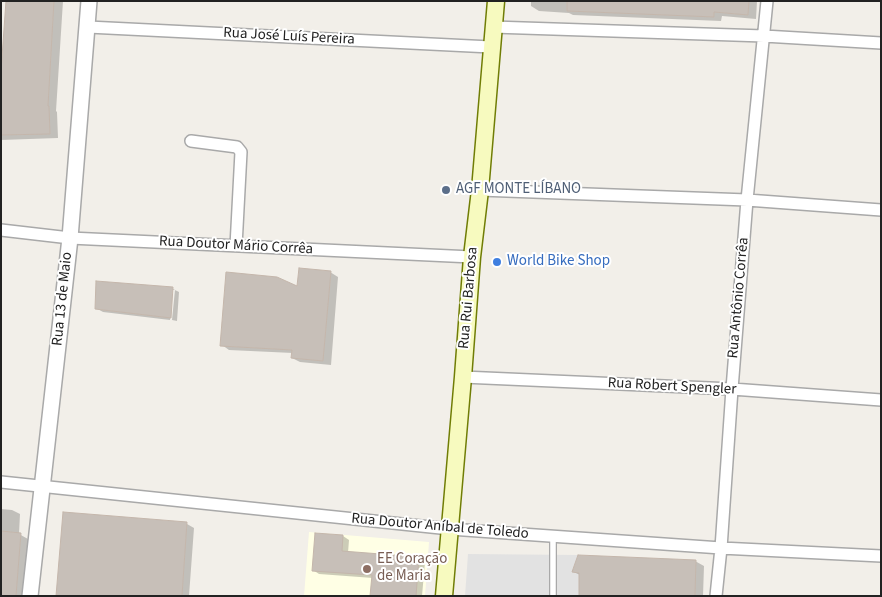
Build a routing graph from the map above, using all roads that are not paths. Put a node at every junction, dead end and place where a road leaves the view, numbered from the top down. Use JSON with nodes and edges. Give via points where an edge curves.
{"nodes":[{"id":1,"x":89,"y":1,"type":"edge"},
{"id":2,"x":496,"y":1,"type":"edge"},
{"id":3,"x":767,"y":1,"type":"edge"},
{"id":4,"x":493,"y":26,"type":"junction"},
{"id":5,"x":88,"y":27,"type":"junction"},
{"id":6,"x":764,"y":36,"type":"junction"},
{"id":7,"x":881,"y":43,"type":"edge"},
{"id":8,"x":491,"y":47,"type":"junction"},
{"id":9,"x":191,"y":141,"type":"dead end"},
{"id":10,"x":480,"y":190,"type":"junction"},
{"id":11,"x":747,"y":200,"type":"junction"},
{"id":12,"x":881,"y":210,"type":"edge"},
{"id":13,"x":1,"y":230,"type":"edge"},
{"id":14,"x":70,"y":238,"type":"junction"},
{"id":15,"x":236,"y":246,"type":"junction"},
{"id":16,"x":472,"y":257,"type":"junction"},
{"id":17,"x":463,"y":377,"type":"junction"},
{"id":18,"x":732,"y":390,"type":"junction"},
{"id":19,"x":881,"y":400,"type":"edge"},
{"id":20,"x":1,"y":482,"type":"edge"},
{"id":21,"x":42,"y":485,"type":"junction"},
{"id":22,"x":450,"y":529,"type":"junction"},
{"id":23,"x":554,"y":536,"type":"junction"},
{"id":24,"x":721,"y":548,"type":"junction"},
{"id":25,"x":881,"y":556,"type":"edge"},
{"id":26,"x":30,"y":596,"type":"edge"},
{"id":27,"x":444,"y":596,"type":"edge"},
{"id":28,"x":553,"y":596,"type":"edge"},
{"id":29,"x":716,"y":596,"type":"edge"}],
"edges":[{"from":1,"to":5,"type":"street","name":"Rua 13 de Maio"},
{"from":2,"to":4,"type":"main road","name":"Rua Rui Barbosa"},
{"from":3,"to":6,"type":"street","name":"Rua Antônio Corrêa"},
{"from":4,"to":6,"type":"street"},
{"from":4,"to":8,"type":"main road","name":"Rua Rui Barbosa"},
{"from":5,"to":8,"type":"street","name":"Rua José Luís Pereira"},
{"from":5,"to":14,"type":"street","name":"Rua 13 de Maio"},
{"from":6,"to":7,"type":"street"},
{"from":6,"to":11,"type":"street","name":"Rua Antônio Corrêa"},
{"from":8,"to":10,"type":"main road","name":"Rua Rui Barbosa"},
{"from":9,"to":15,"type":"street","via":[[237,147],[241,152]]},
{"from":10,"to":11,"type":"street"},
{"from":10,"to":16,"type":"main road","name":"Rua Rui Barbosa"},
{"from":11,"to":12,"type":"street"},
{"from":11,"to":18,"type":"street","name":"Rua Antônio Corrêa"},
{"from":13,"to":14,"type":"street","name":"Rua Doutor Mário Corrêa"},
{"from":14,"to":15,"type":"street","name":"Rua Doutor Mário Corrêa"},
{"from":14,"to":21,"type":"street","name":"Rua 13 de Maio"},
{"from":15,"to":16,"type":"street","name":"Rua Doutor Mário Corrêa"},
{"from":16,"to":17,"type":"main road","name":"Rua Rui Barbosa"},
{"from":17,"to":18,"type":"street","name":"Rua Robert Spengler"},
{"from":17,"to":22,"type":"main road","name":"Rua Rui Barbosa"},
{"from":18,"to":19,"type":"street","name":"Rua Robert Spengler"},
{"from":18,"to":24,"type":"street","name":"Rua Antônio Corrêa"},
{"from":20,"to":21,"type":"street","name":"Rua Doutor Aníbal de Toledo"},
{"from":21,"to":22,"type":"street","name":"Rua Doutor Aníbal de Toledo"},
{"from":21,"to":26,"type":"street","name":"Rua 13 de Maio"},
{"from":22,"to":23,"type":"street","name":"Rua Doutor Aníbal de Toledo"},
{"from":22,"to":27,"type":"main road","name":"Rua Rui Barbosa"},
{"from":23,"to":24,"type":"street","name":"Rua Doutor Aníbal de Toledo"},
{"from":23,"to":28,"type":"lane"},
{"from":24,"to":25,"type":"street","name":"Rua Doutor Aníbal de Toledo"},
{"from":24,"to":29,"type":"street","name":"Rua Antônio Corrêa"}]}
